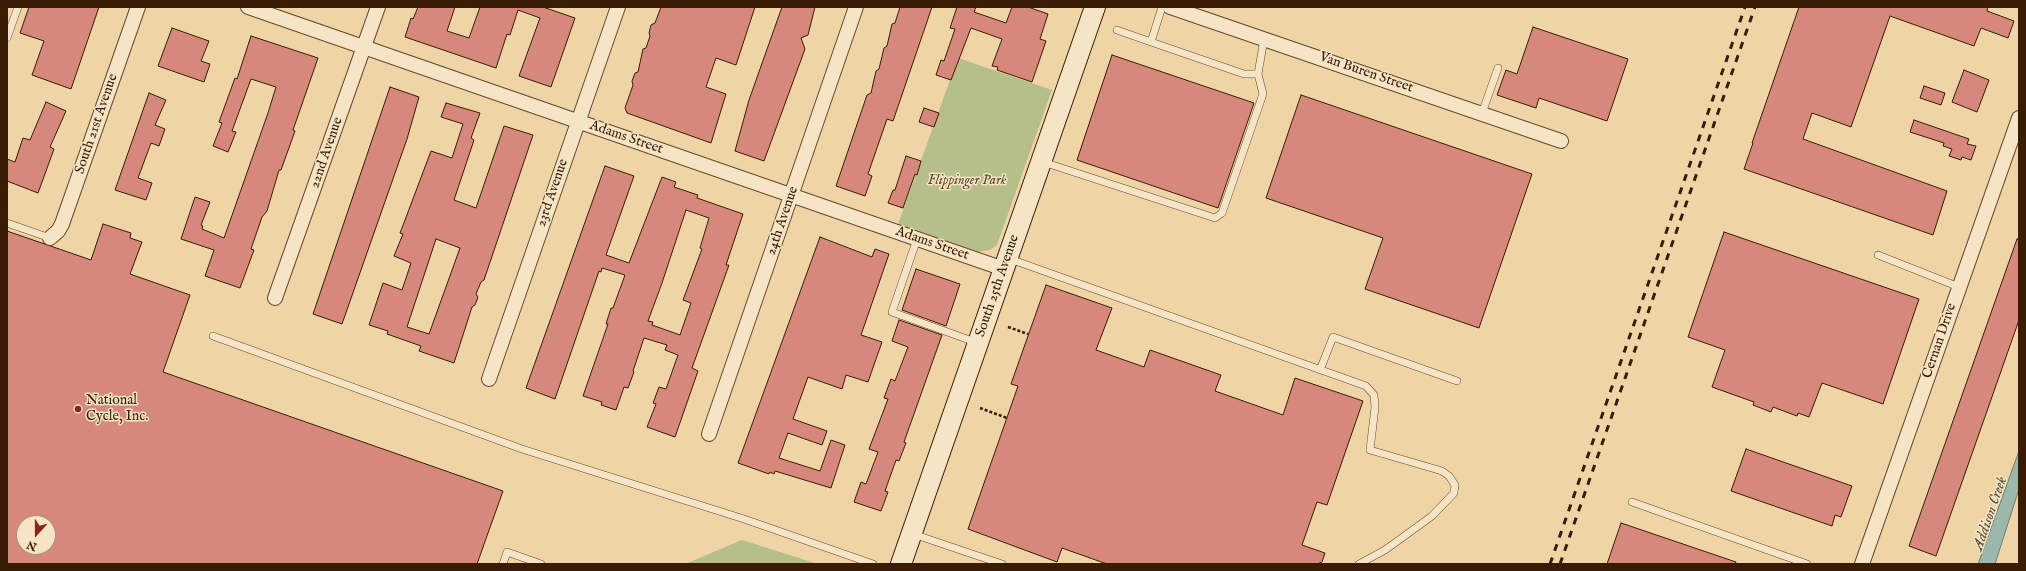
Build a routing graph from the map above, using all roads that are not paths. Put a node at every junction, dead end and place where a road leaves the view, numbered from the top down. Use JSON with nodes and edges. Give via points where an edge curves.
{"nodes":[{"id":1,"x":18,"y":7,"type":"edge"},
{"id":2,"x":138,"y":7,"type":"edge"},
{"id":3,"x":248,"y":7,"type":"edge"},
{"id":4,"x":378,"y":7,"type":"edge"},
{"id":5,"x":618,"y":7,"type":"edge"},
{"id":6,"x":856,"y":7,"type":"edge"},
{"id":7,"x":1095,"y":7,"type":"edge"},
{"id":8,"x":1162,"y":7,"type":"edge"},
{"id":9,"x":1170,"y":7,"type":"edge"},
{"id":10,"x":1117,"y":30,"type":"dead end"},
{"id":11,"x":7,"y":38,"type":"edge"},
{"id":12,"x":1264,"y":39,"type":"junction"},
{"id":13,"x":1151,"y":42,"type":"junction"},
{"id":14,"x":364,"y":47,"type":"junction"},
{"id":15,"x":1498,"y":68,"type":"dead end"},
{"id":16,"x":1258,"y":74,"type":"junction"},
{"id":17,"x":1482,"y":114,"type":"junction"},
{"id":18,"x":2019,"y":118,"type":"edge"},
{"id":19,"x":578,"y":121,"type":"junction"},
{"id":20,"x":2016,"y":138,"type":"edge"},
{"id":21,"x":1561,"y":141,"type":"dead end"},
{"id":22,"x":1041,"y":162,"type":"junction"},
{"id":23,"x":792,"y":196,"type":"junction"},
{"id":24,"x":7,"y":223,"type":"edge"},
{"id":25,"x":50,"y":238,"type":"joint"},
{"id":26,"x":917,"y":239,"type":"junction"},
{"id":27,"x":1878,"y":255,"type":"dead end"},
{"id":28,"x":1006,"y":263,"type":"junction"},
{"id":29,"x":1960,"y":287,"type":"junction"},
{"id":30,"x":275,"y":298,"type":"dead end"},
{"id":31,"x":213,"y":336,"type":"dead end"},
{"id":32,"x":978,"y":343,"type":"junction"},
{"id":33,"x":1320,"y":370,"type":"junction"},
{"id":34,"x":489,"y":378,"type":"dead end"},
{"id":35,"x":1458,"y":381,"type":"dead end"},
{"id":36,"x":709,"y":434,"type":"dead end"},
{"id":37,"x":1632,"y":502,"type":"dead end"},
{"id":38,"x":912,"y":533,"type":"junction"},
{"id":39,"x":1866,"y":563,"type":"edge"},
{"id":40,"x":503,"y":564,"type":"edge"},
{"id":41,"x":541,"y":564,"type":"edge"},
{"id":42,"x":873,"y":564,"type":"edge"},
{"id":43,"x":901,"y":564,"type":"edge"},
{"id":44,"x":1002,"y":564,"type":"edge"},
{"id":45,"x":1359,"y":564,"type":"edge"},
{"id":46,"x":1807,"y":564,"type":"edge"}],
"edges":[{"from":1,"to":11,"type":"lane"},
{"from":2,"to":25,"type":"street","name":"South 21st Avenue","via":[[62,224]]},
{"from":3,"to":14,"type":"street","name":"Adams Street"},
{"from":4,"to":14,"type":"street","name":"22nd Avenue"},
{"from":5,"to":19,"type":"street","name":"23rd Avenue"},
{"from":6,"to":23,"type":"street","name":"24th Avenue"},
{"from":7,"to":22,"type":"main road","name":"South 25th Avenue"},
{"from":8,"to":13,"type":"lane"},
{"from":9,"to":12,"type":"street","name":"Van Buren Street"},
{"from":10,"to":13,"type":"lane"},
{"from":12,"to":16,"type":"lane"},
{"from":12,"to":17,"type":"street","name":"Van Buren Street"},
{"from":13,"to":16,"type":"lane","via":[[1244,74]]},
{"from":14,"to":19,"type":"street","name":"Adams Street"},
{"from":14,"to":30,"type":"street","name":"22nd Avenue"},
{"from":15,"to":17,"type":"lane"},
{"from":16,"to":22,"type":"lane","via":[[1263,94],[1222,213],[1215,218]]},
{"from":17,"to":21,"type":"street","name":"Van Buren Street"},
{"from":18,"to":20,"type":"street","name":"Cernan Drive"},
{"from":19,"to":23,"type":"street","name":"Adams Street"},
{"from":19,"to":34,"type":"street","name":"23rd Avenue"},
{"from":20,"to":29,"type":"street","name":"Cernan Drive"},
{"from":22,"to":28,"type":"main road","name":"South 25th Avenue"},
{"from":23,"to":26,"type":"street","name":"Adams Street"},
{"from":23,"to":36,"type":"street","name":"24th Avenue"},
{"from":24,"to":25,"type":"lane"},
{"from":26,"to":28,"type":"street","name":"Adams Street"},
{"from":26,"to":32,"type":"lane","via":[[892,312]]},
{"from":27,"to":29,"type":"lane"},
{"from":28,"to":32,"type":"main road","name":"South 25th Avenue"},
{"from":28,"to":33,"type":"lane"},
{"from":29,"to":39,"type":"street","name":"Cernan Drive"},
{"from":31,"to":42,"type":"lane","via":[[522,449],[744,519]]},
{"from":32,"to":38,"type":"main road","name":"South 25th Avenue"},
{"from":33,"to":35,"type":"lane","via":[[1333,337]]},
{"from":33,"to":45,"type":"lane","via":[[1366,386],[1374,395],[1370,450],[1442,471],[1455,485],[1454,493],[1432,516],[1385,550]]},
{"from":37,"to":46,"type":"lane"},
{"from":38,"to":43,"type":"main road","name":"South 25th Avenue"},
{"from":38,"to":44,"type":"lane"},
{"from":40,"to":41,"type":"lane","via":[[507,552]]}]}
